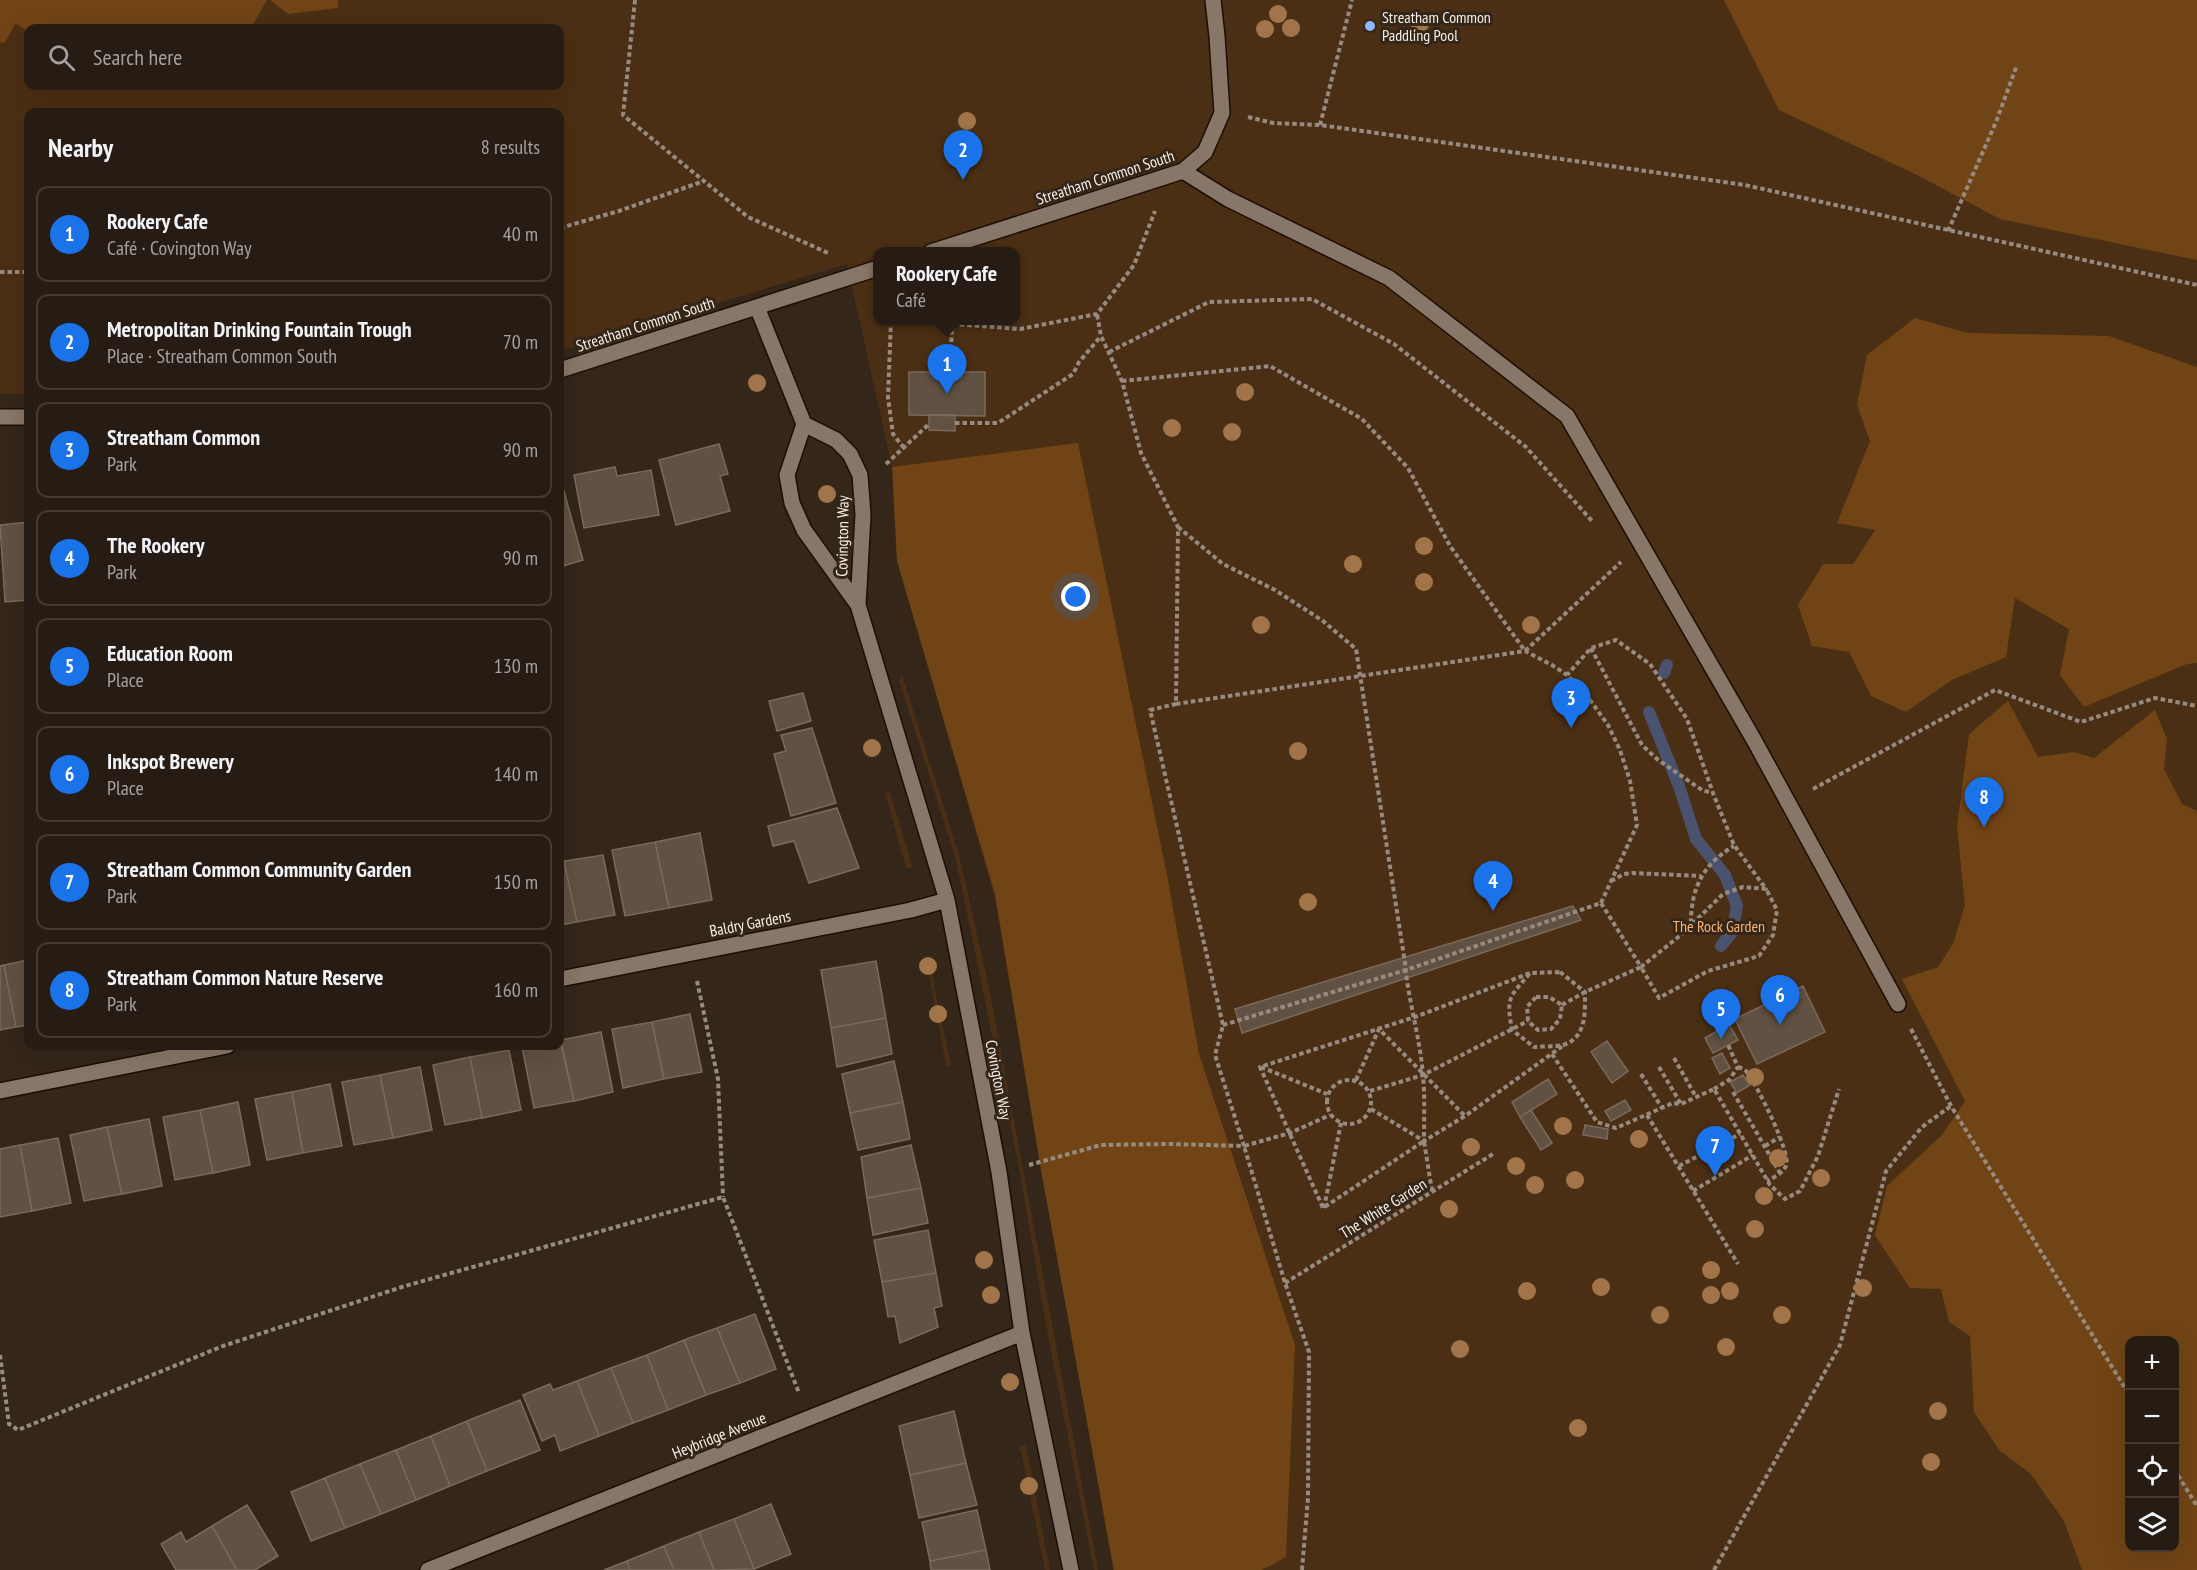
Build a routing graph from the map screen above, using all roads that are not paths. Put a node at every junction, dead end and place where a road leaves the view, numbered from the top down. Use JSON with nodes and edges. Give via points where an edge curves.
{"nodes":[{"id":1,"x":1213,"y":0,"type":"edge"},
{"id":2,"x":1183,"y":171,"type":"junction"},
{"id":3,"x":947,"y":247,"type":"edge"},
{"id":4,"x":873,"y":270,"type":"edge"},
{"id":5,"x":757,"y":307,"type":"junction"},
{"id":6,"x":564,"y":369,"type":"edge"},
{"id":7,"x":0,"y":417,"type":"edge"},
{"id":8,"x":24,"y":417,"type":"edge"},
{"id":9,"x":804,"y":424,"type":"junction"},
{"id":10,"x":858,"y":605,"type":"junction"},
{"id":11,"x":947,"y":900,"type":"junction"},
{"id":12,"x":564,"y":978,"type":"edge"},
{"id":13,"x":1898,"y":1004,"type":"road end"},
{"id":14,"x":207,"y":1050,"type":"edge"},
{"id":15,"x":0,"y":1091,"type":"edge"},
{"id":16,"x":1022,"y":1333,"type":"junction"},
{"id":17,"x":428,"y":1570,"type":"edge"},
{"id":18,"x":1071,"y":1570,"type":"edge"}],
"edges":[{"from":1,"to":2,"type":"street","name":"Streatham Common South","via":[[1222,113],[1205,152]]},
{"from":2,"to":3,"type":"street","name":"Streatham Common South"},
{"from":2,"to":13,"type":"street","via":[[1228,198],[1389,278],[1568,416],[1754,740]]},
{"from":4,"to":5,"type":"street","name":"Streatham Common South"},
{"from":5,"to":6,"type":"street","name":"Streatham Common South"},
{"from":5,"to":9,"type":"street"},
{"from":7,"to":8,"type":"street"},
{"from":9,"to":10,"type":"street","name":"Covington Way","via":[[787,475],[792,503],[804,530]]},
{"from":9,"to":10,"type":"street","name":"Covington Way","via":[[836,440],[850,454],[860,475],[863,515]]},
{"from":10,"to":11,"type":"street","name":"Covington Way"},
{"from":11,"to":12,"type":"street","name":"Baldry Gardens"},
{"from":11,"to":16,"type":"street","name":"Covington Way","via":[[999,1172]]},
{"from":14,"to":15,"type":"street"},
{"from":16,"to":17,"type":"street","name":"Heybridge Avenue"},
{"from":16,"to":18,"type":"street","name":"Covington Way"}]}
